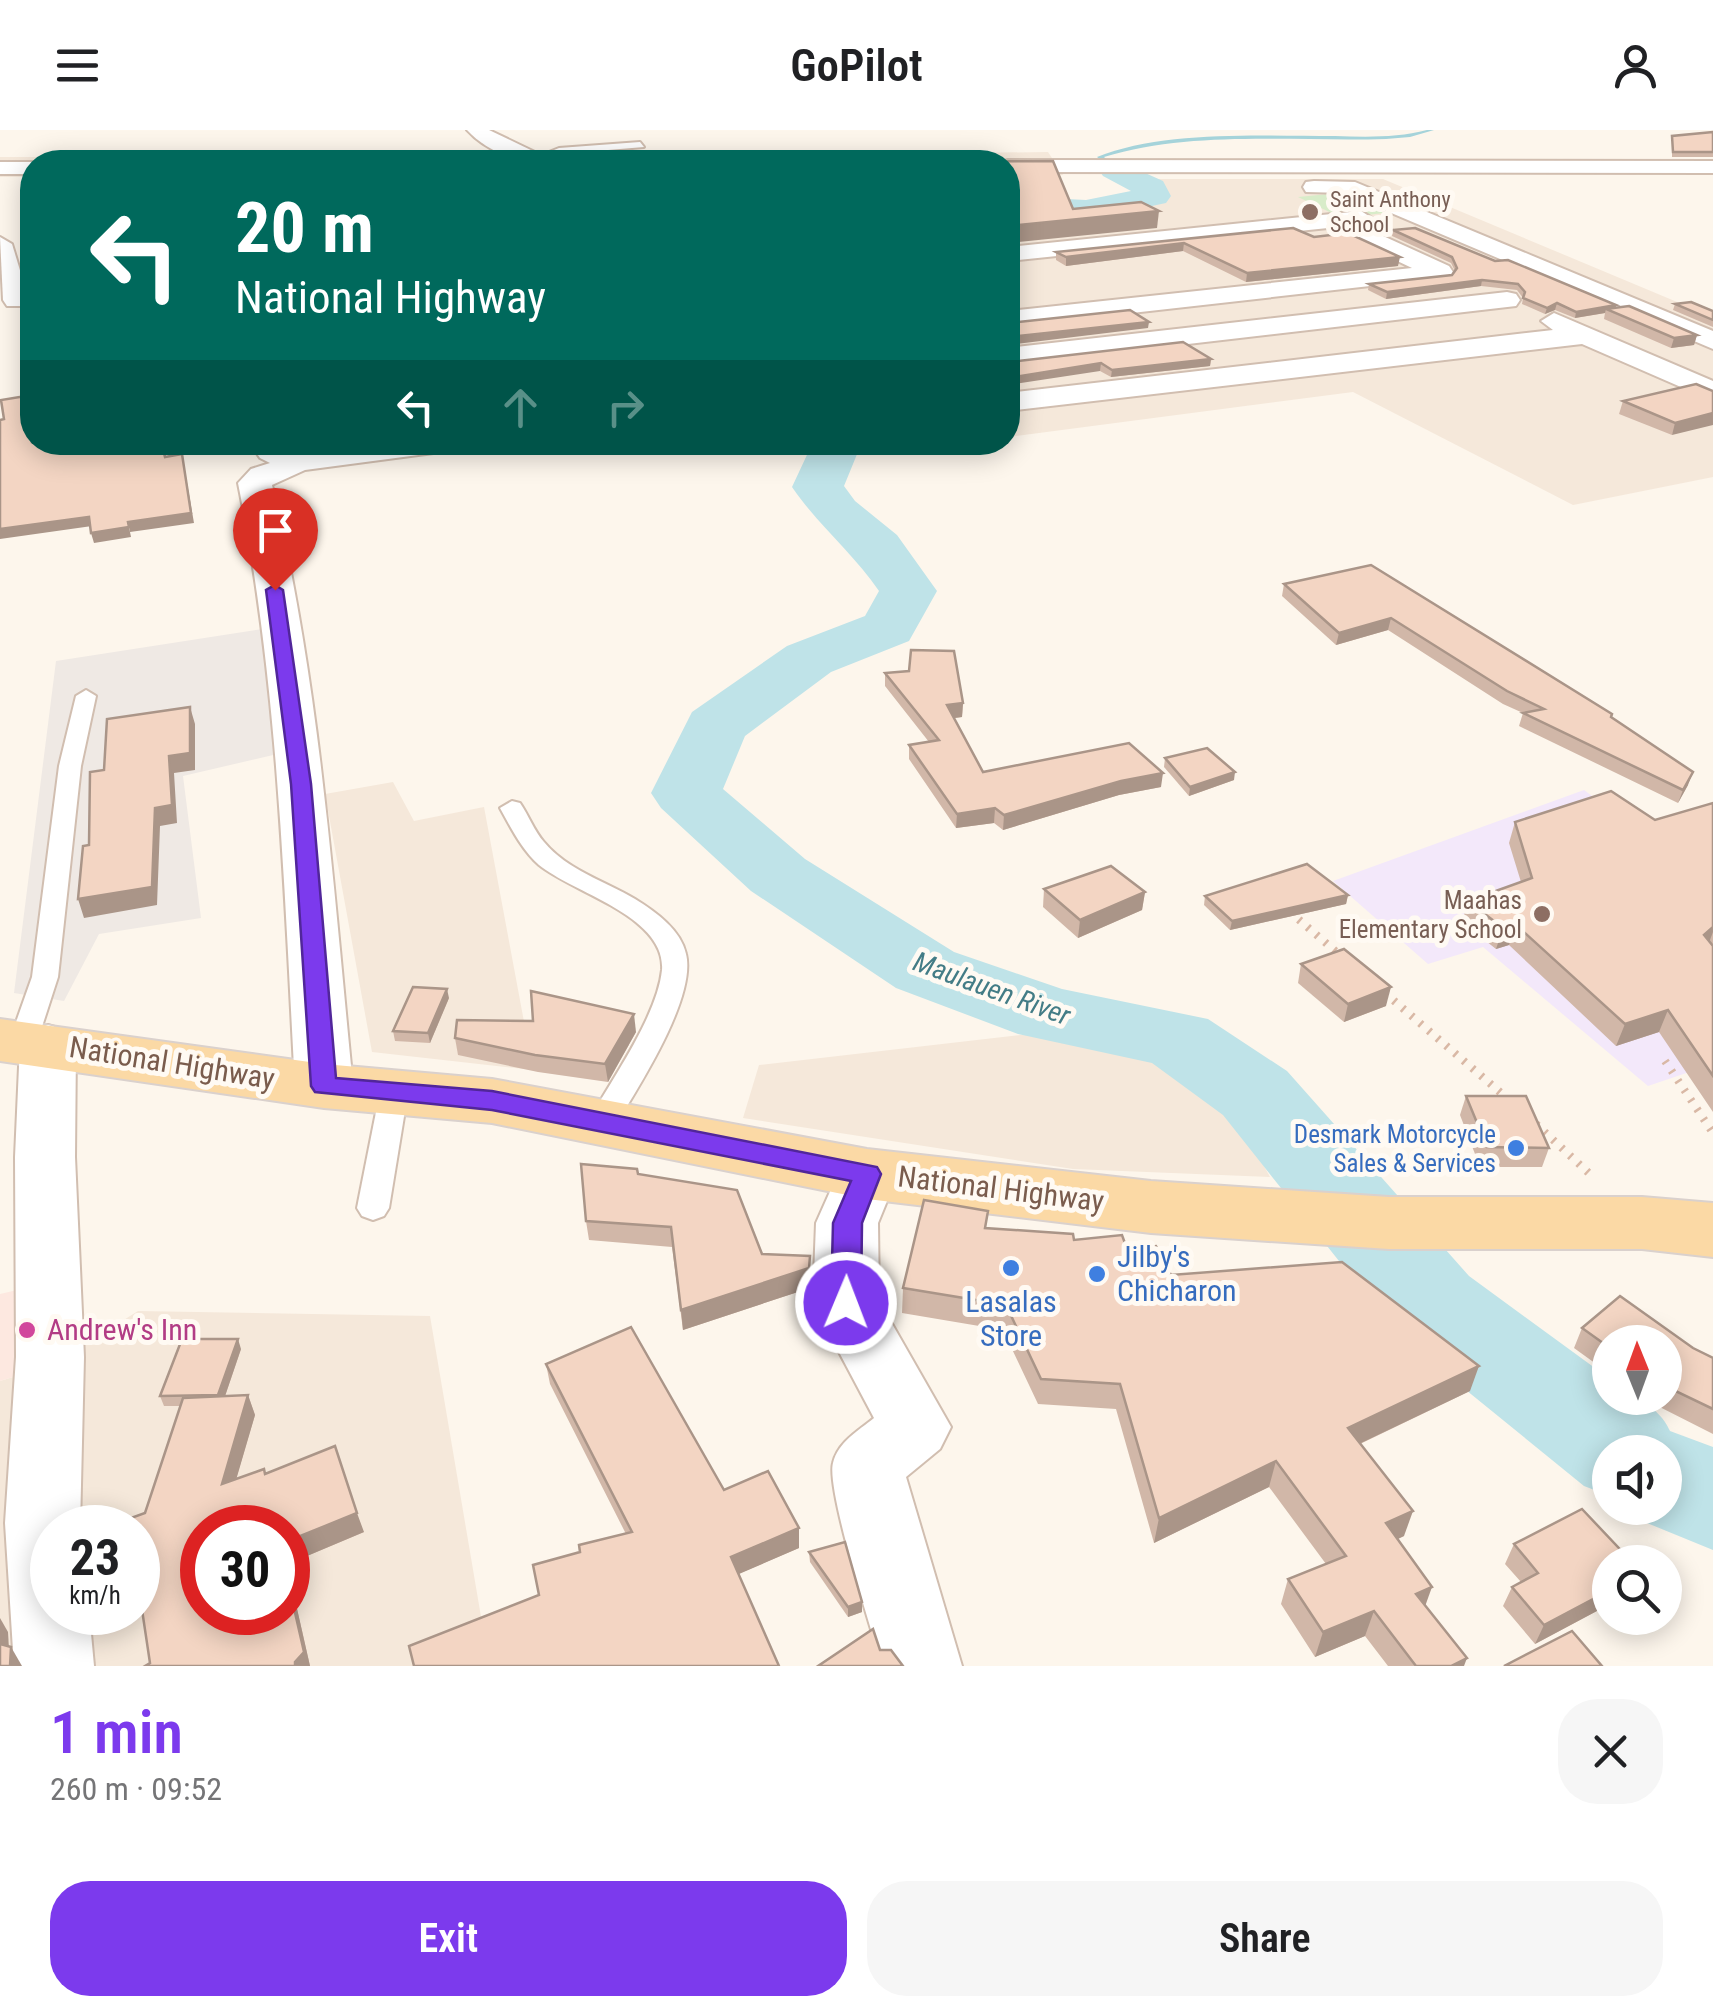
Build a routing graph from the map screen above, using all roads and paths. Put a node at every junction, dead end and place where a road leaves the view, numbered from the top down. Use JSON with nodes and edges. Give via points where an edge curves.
{"nodes":[{"id":1,"x":477,"y":130,"type":"edge"},
{"id":2,"x":1067,"y":138,"type":"dead end"},
{"id":3,"x":640,"y":144,"type":"dead end"},
{"id":4,"x":1472,"y":146,"type":"dead end"},
{"id":5,"x":509,"y":150,"type":"edge"},
{"id":6,"x":571,"y":150,"type":"edge"},
{"id":7,"x":1020,"y":166,"type":"edge"},
{"id":8,"x":1064,"y":166,"type":"junction"},
{"id":9,"x":1398,"y":166,"type":"junction"},
{"id":10,"x":1713,"y":167,"type":"edge"},
{"id":11,"x":1177,"y":187,"type":"dead end"},
{"id":12,"x":1216,"y":206,"type":"dead end"},
{"id":13,"x":1407,"y":212,"type":"junction"},
{"id":14,"x":1331,"y":221,"type":"junction"},
{"id":15,"x":1262,"y":228,"type":"junction"},
{"id":16,"x":0,"y":244,"type":"edge"},
{"id":17,"x":1385,"y":247,"type":"junction"},
{"id":18,"x":1345,"y":251,"type":"edge"},
{"id":19,"x":1020,"y":253,"type":"edge"},
{"id":20,"x":1441,"y":272,"type":"junction"},
{"id":21,"x":16,"y":300,"type":"edge"},
{"id":22,"x":1507,"y":300,"type":"junction"},
{"id":23,"x":1711,"y":314,"type":"edge"},
{"id":24,"x":1020,"y":318,"type":"edge"},
{"id":25,"x":1585,"y":335,"type":"junction"},
{"id":26,"x":1713,"y":341,"type":"edge"},
{"id":27,"x":1020,"y":355,"type":"edge"},
{"id":28,"x":1713,"y":392,"type":"edge"},
{"id":29,"x":1020,"y":401,"type":"edge"},
{"id":30,"x":281,"y":455,"type":"edge"},
{"id":31,"x":86,"y":696,"type":"dead end"},
{"id":32,"x":512,"y":808,"type":"dead end"},
{"id":33,"x":1278,"y":901,"type":"edge"},
{"id":34,"x":1354,"y":967,"type":"edge"},
{"id":35,"x":1369,"y":980,"type":"edge"},
{"id":36,"x":24,"y":1042,"type":"edge"},
{"id":37,"x":1665,"y":1061,"type":"dead end"},
{"id":38,"x":324,"y":1086,"type":"junction"},
{"id":39,"x":394,"y":1092,"type":"junction"},
{"id":40,"x":1519,"y":1108,"type":"edge"},
{"id":41,"x":604,"y":1122,"type":"junction"},
{"id":42,"x":1534,"y":1122,"type":"edge"},
{"id":43,"x":1713,"y":1132,"type":"edge"},
{"id":44,"x":867,"y":1174,"type":"junction"},
{"id":45,"x":373,"y":1208,"type":"dead end"},
{"id":46,"x":1642,"y":1223,"type":"junction"},
{"id":47,"x":1713,"y":1230,"type":"edge"},
{"id":48,"x":54,"y":1666,"type":"edge"},
{"id":49,"x":922,"y":1666,"type":"edge"}],
"edges":[{"from":1,"to":5,"type":"street"},
{"from":2,"to":8,"type":"street"},
{"from":3,"to":6,"type":"lane"},
{"from":4,"to":9,"type":"street","via":[[1389,158]]},
{"from":7,"to":8,"type":"street"},
{"from":8,"to":9,"type":"street"},
{"from":9,"to":10,"type":"street"},
{"from":9,"to":23,"type":"street","via":[[1388,184]]},
{"from":11,"to":13,"type":"street","via":[[1347,186]]},
{"from":12,"to":15,"type":"street"},
{"from":13,"to":14,"type":"street"},
{"from":13,"to":26,"type":"street"},
{"from":14,"to":15,"type":"street"},
{"from":14,"to":17,"type":"street"},
{"from":15,"to":19,"type":"street"},
{"from":16,"to":21,"type":"street"},
{"from":17,"to":18,"type":"street"},
{"from":17,"to":20,"type":"street"},
{"from":20,"to":22,"type":"street"},
{"from":20,"to":24,"type":"street"},
{"from":22,"to":25,"type":"street"},
{"from":22,"to":27,"type":"street"},
{"from":25,"to":28,"type":"street"},
{"from":25,"to":29,"type":"street"},
{"from":30,"to":38,"type":"street","via":[[291,467],[255,483],[301,784]]},
{"from":31,"to":36,"type":"lane","via":[[70,766],[45,977]]},
{"from":32,"to":41,"type":"lane","via":[[530,843],[554,864],[646,915],[676,964]]},
{"from":33,"to":34,"type":"path"},
{"from":35,"to":40,"type":"path"},
{"from":36,"to":38,"type":"main road","name":"National Highway"},
{"from":36,"to":48,"type":"street","via":[[44,1157],[50,1357],[42,1523]]},
{"from":37,"to":43,"type":"path"},
{"from":38,"to":39,"type":"main road","name":"National Highway"},
{"from":39,"to":41,"type":"main road","name":"National Highway","via":[[492,1100]]},
{"from":39,"to":45,"type":"lane"},
{"from":41,"to":44,"type":"main road","name":"National Highway"},
{"from":42,"to":46,"type":"path"},
{"from":44,"to":46,"type":"main road","name":"National Highway","via":[[1151,1206],[1388,1223]]},
{"from":44,"to":49,"type":"street","via":[[847,1223],[846,1303],[915,1427],[868,1465]]},
{"from":46,"to":47,"type":"main road","name":"National Highway"}]}
